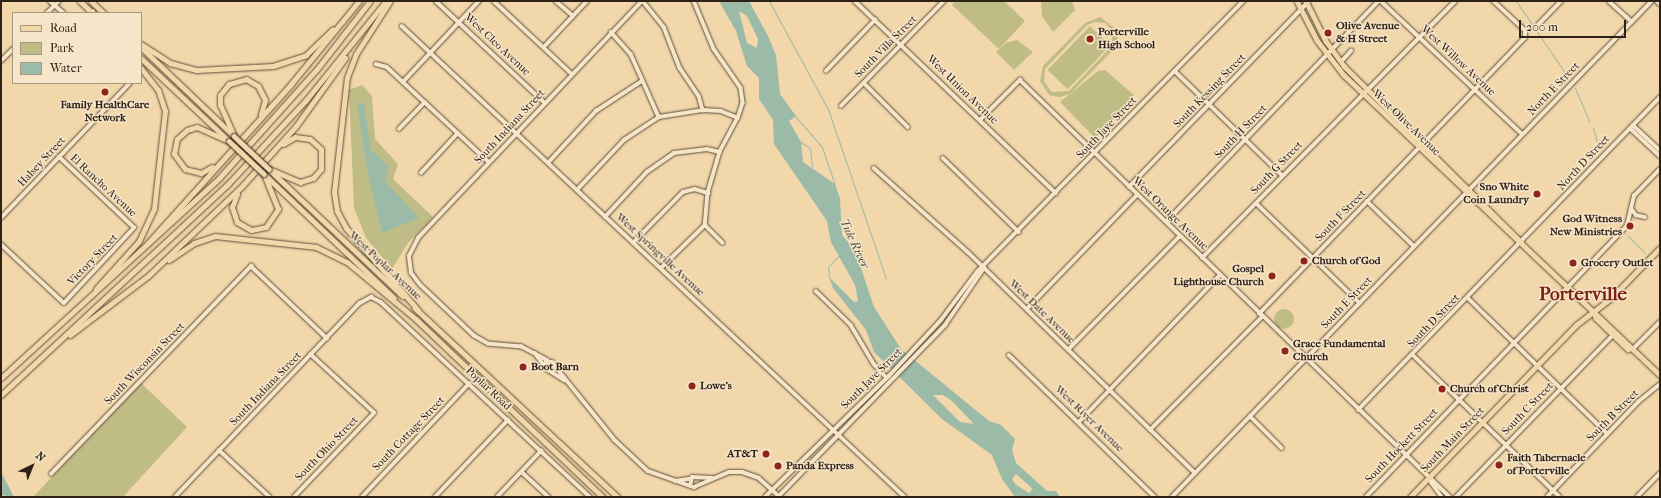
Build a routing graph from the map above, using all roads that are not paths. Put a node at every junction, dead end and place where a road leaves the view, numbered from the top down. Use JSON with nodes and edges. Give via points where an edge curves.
{"nodes":[{"id":1,"x":50,"y":1,"type":"edge"},
{"id":2,"x":59,"y":1,"type":"edge"},
{"id":3,"x":80,"y":1,"type":"edge"},
{"id":4,"x":91,"y":1,"type":"edge"},
{"id":5,"x":360,"y":1,"type":"edge"},
{"id":6,"x":370,"y":1,"type":"edge"},
{"id":7,"x":386,"y":1,"type":"edge"},
{"id":8,"x":390,"y":1,"type":"edge"},
{"id":9,"x":436,"y":1,"type":"edge"},
{"id":10,"x":479,"y":1,"type":"edge"},
{"id":11,"x":494,"y":1,"type":"edge"},
{"id":12,"x":556,"y":1,"type":"edge"},
{"id":13,"x":587,"y":1,"type":"edge"},
{"id":14,"x":642,"y":1,"type":"edge"},
{"id":15,"x":694,"y":1,"type":"edge"},
{"id":16,"x":855,"y":1,"type":"edge"},
{"id":17,"x":944,"y":1,"type":"edge"},
{"id":18,"x":1243,"y":1,"type":"edge"},
{"id":19,"x":1298,"y":1,"type":"edge"},
{"id":20,"x":1380,"y":1,"type":"edge"},
{"id":21,"x":1455,"y":1,"type":"edge"},
{"id":22,"x":1493,"y":1,"type":"edge"},
{"id":23,"x":1562,"y":1,"type":"edge"},
{"id":24,"x":1609,"y":1,"type":"edge"},
{"id":25,"x":1652,"y":1,"type":"edge"},
{"id":26,"x":1657,"y":1,"type":"edge"},
{"id":27,"x":1305,"y":4,"type":"edge"},
{"id":28,"x":1660,"y":4,"type":"edge"},
{"id":29,"x":54,"y":6,"type":"junction"},
{"id":30,"x":353,"y":8,"type":"junction"},
{"id":31,"x":48,"y":12,"type":"edge"},
{"id":32,"x":63,"y":12,"type":"edge"},
{"id":33,"x":93,"y":12,"type":"edge"},
{"id":34,"x":103,"y":12,"type":"edge"},
{"id":35,"x":573,"y":16,"type":"junction"},
{"id":36,"x":875,"y":20,"type":"junction"},
{"id":37,"x":459,"y":22,"type":"junction"},
{"id":38,"x":1632,"y":22,"type":"junction"},
{"id":39,"x":1538,"y":25,"type":"dead end"},
{"id":40,"x":402,"y":26,"type":"dead end"},
{"id":41,"x":366,"y":27,"type":"junction"},
{"id":42,"x":611,"y":32,"type":"junction"},
{"id":43,"x":1420,"y":37,"type":"junction"},
{"id":44,"x":902,"y":45,"type":"junction"},
{"id":45,"x":142,"y":47,"type":"edge"},
{"id":46,"x":142,"y":47,"type":"edge"},
{"id":47,"x":544,"y":47,"type":"junction"},
{"id":48,"x":12,"y":50,"type":"edge"},
{"id":49,"x":1351,"y":51,"type":"dead end"},
{"id":50,"x":430,"y":53,"type":"junction"},
{"id":51,"x":1329,"y":53,"type":"junction"},
{"id":52,"x":142,"y":59,"type":"edge"},
{"id":53,"x":1,"y":61,"type":"edge"},
{"id":54,"x":1341,"y":62,"type":"junction"},
{"id":55,"x":376,"y":64,"type":"dead end"},
{"id":56,"x":142,"y":69,"type":"edge"},
{"id":57,"x":826,"y":70,"type":"dead end"},
{"id":58,"x":1175,"y":71,"type":"junction"},
{"id":59,"x":572,"y":74,"type":"junction"},
{"id":60,"x":642,"y":81,"type":"junction"},
{"id":61,"x":403,"y":82,"type":"junction"},
{"id":62,"x":864,"y":82,"type":"junction"},
{"id":63,"x":129,"y":84,"type":"edge"},
{"id":64,"x":1475,"y":89,"type":"junction"},
{"id":65,"x":1365,"y":91,"type":"junction"},
{"id":66,"x":1660,"y":97,"type":"edge"},
{"id":67,"x":425,"y":102,"type":"junction"},
{"id":68,"x":546,"y":103,"type":"junction"},
{"id":69,"x":1209,"y":105,"type":"junction"},
{"id":70,"x":841,"y":106,"type":"dead end"},
{"id":71,"x":703,"y":110,"type":"junction"},
{"id":72,"x":1384,"y":114,"type":"junction"},
{"id":73,"x":659,"y":117,"type":"junction"},
{"id":74,"x":738,"y":118,"type":"junction"},
{"id":75,"x":980,"y":120,"type":"junction"},
{"id":76,"x":1400,"y":120,"type":"junction"},
{"id":77,"x":1632,"y":126,"type":"junction"},
{"id":78,"x":252,"y":127,"type":"junction"},
{"id":79,"x":908,"y":127,"type":"dead end"},
{"id":80,"x":399,"y":129,"type":"dead end"},
{"id":81,"x":458,"y":133,"type":"junction"},
{"id":82,"x":516,"y":133,"type":"junction"},
{"id":83,"x":1522,"y":134,"type":"junction"},
{"id":84,"x":234,"y":136,"type":"junction"},
{"id":85,"x":1247,"y":140,"type":"junction"},
{"id":86,"x":229,"y":141,"type":"junction"},
{"id":87,"x":1424,"y":143,"type":"junction"},
{"id":88,"x":277,"y":148,"type":"junction"},
{"id":89,"x":1419,"y":148,"type":"junction"},
{"id":90,"x":1660,"y":150,"type":"edge"},
{"id":91,"x":720,"y":152,"type":"junction"},
{"id":92,"x":1096,"y":153,"type":"junction"},
{"id":93,"x":1660,"y":156,"type":"edge"},
{"id":94,"x":59,"y":157,"type":"junction"},
{"id":95,"x":943,"y":158,"type":"dead end"},
{"id":96,"x":221,"y":160,"type":"junction"},
{"id":97,"x":489,"y":162,"type":"junction"},
{"id":98,"x":548,"y":163,"type":"junction"},
{"id":99,"x":874,"y":168,"type":"dead end"},
{"id":100,"x":269,"y":169,"type":"junction"},
{"id":101,"x":1660,"y":169,"type":"edge"},
{"id":102,"x":421,"y":173,"type":"dead end"},
{"id":103,"x":264,"y":174,"type":"junction"},
{"id":104,"x":1282,"y":175,"type":"junction"},
{"id":105,"x":242,"y":186,"type":"junction"},
{"id":106,"x":1129,"y":187,"type":"junction"},
{"id":107,"x":577,"y":190,"type":"junction"},
{"id":108,"x":1468,"y":191,"type":"junction"},
{"id":109,"x":708,"y":193,"type":"junction"},
{"id":110,"x":1056,"y":193,"type":"junction"},
{"id":111,"x":1137,"y":196,"type":"junction"},
{"id":112,"x":1367,"y":201,"type":"junction"},
{"id":113,"x":1256,"y":203,"type":"junction"},
{"id":114,"x":1630,"y":207,"type":"junction"},
{"id":115,"x":606,"y":217,"type":"junction"},
{"id":116,"x":1645,"y":217,"type":"dead end"},
{"id":117,"x":1,"y":218,"type":"edge"},
{"id":118,"x":1166,"y":222,"type":"junction"},
{"id":119,"x":705,"y":225,"type":"junction"},
{"id":120,"x":134,"y":228,"type":"joint"},
{"id":121,"x":1019,"y":232,"type":"junction"},
{"id":122,"x":1180,"y":236,"type":"junction"},
{"id":123,"x":1521,"y":242,"type":"junction"},
{"id":124,"x":633,"y":243,"type":"junction"},
{"id":125,"x":723,"y":243,"type":"dead end"},
{"id":126,"x":1,"y":244,"type":"edge"},
{"id":127,"x":1414,"y":246,"type":"junction"},
{"id":128,"x":1660,"y":248,"type":"edge"},
{"id":129,"x":1202,"y":258,"type":"junction"},
{"id":130,"x":1313,"y":258,"type":"junction"},
{"id":131,"x":131,"y":262,"type":"junction"},
{"id":132,"x":661,"y":268,"type":"junction"},
{"id":133,"x":984,"y":268,"type":"junction"},
{"id":134,"x":149,"y":275,"type":"junction"},
{"id":135,"x":1220,"y":275,"type":"junction"},
{"id":136,"x":1569,"y":287,"type":"junction"},
{"id":137,"x":816,"y":291,"type":"dead end"},
{"id":138,"x":371,"y":297,"type":"joint"},
{"id":139,"x":1468,"y":298,"type":"junction"},
{"id":140,"x":86,"y":301,"type":"junction"},
{"id":141,"x":1360,"y":303,"type":"junction"},
{"id":142,"x":1027,"y":309,"type":"junction"},
{"id":143,"x":418,"y":310,"type":"junction"},
{"id":144,"x":1594,"y":311,"type":"junction"},
{"id":145,"x":1261,"y":315,"type":"junction"},
{"id":146,"x":418,"y":321,"type":"junction"},
{"id":147,"x":1660,"y":322,"type":"edge"},
{"id":148,"x":1613,"y":335,"type":"junction"},
{"id":149,"x":327,"y":338,"type":"junction"},
{"id":150,"x":1513,"y":343,"type":"junction"},
{"id":151,"x":51,"y":347,"type":"junction"},
{"id":152,"x":1068,"y":350,"type":"junction"},
{"id":153,"x":1633,"y":350,"type":"junction"},
{"id":154,"x":535,"y":353,"type":"junction"},
{"id":155,"x":311,"y":354,"type":"junction"},
{"id":156,"x":1009,"y":355,"type":"dead end"},
{"id":157,"x":1413,"y":355,"type":"junction"},
{"id":158,"x":1304,"y":359,"type":"junction"},
{"id":159,"x":548,"y":361,"type":"junction"},
{"id":160,"x":544,"y":365,"type":"junction"},
{"id":161,"x":554,"y":366,"type":"junction"},
{"id":162,"x":1537,"y":366,"type":"junction"},
{"id":163,"x":550,"y":371,"type":"junction"},
{"id":164,"x":1660,"y":375,"type":"edge"},
{"id":165,"x":888,"y":377,"type":"junction"},
{"id":166,"x":1,"y":378,"type":"edge"},
{"id":167,"x":565,"y":381,"type":"junction"},
{"id":168,"x":469,"y":384,"type":"junction"},
{"id":169,"x":1660,"y":384,"type":"edge"},
{"id":170,"x":1561,"y":389,"type":"junction"},
{"id":171,"x":1109,"y":390,"type":"junction"},
{"id":172,"x":1,"y":395,"type":"edge"},
{"id":173,"x":1459,"y":400,"type":"junction"},
{"id":174,"x":1358,"y":410,"type":"junction"},
{"id":175,"x":1250,"y":416,"type":"junction"},
{"id":176,"x":508,"y":420,"type":"junction"},
{"id":177,"x":1079,"y":422,"type":"junction"},
{"id":178,"x":1483,"y":422,"type":"junction"},
{"id":179,"x":1150,"y":430,"type":"junction"},
{"id":180,"x":834,"y":431,"type":"junction"},
{"id":181,"x":1607,"y":433,"type":"junction"},
{"id":182,"x":839,"y":435,"type":"junction"},
{"id":183,"x":1506,"y":445,"type":"junction"},
{"id":184,"x":1282,"y":448,"type":"dead end"},
{"id":185,"x":220,"y":450,"type":"junction"},
{"id":186,"x":541,"y":451,"type":"junction"},
{"id":187,"x":1405,"y":456,"type":"junction"},
{"id":188,"x":522,"y":472,"type":"junction"},
{"id":189,"x":1195,"y":473,"type":"junction"},
{"id":190,"x":1660,"y":473,"type":"edge"},
{"id":191,"x":52,"y":474,"type":"dead end"},
{"id":192,"x":712,"y":478,"type":"junction"},
{"id":193,"x":690,"y":479,"type":"junction"},
{"id":194,"x":697,"y":479,"type":"junction"},
{"id":195,"x":1429,"y":479,"type":"junction"},
{"id":196,"x":674,"y":481,"type":"junction"},
{"id":197,"x":698,"y":485,"type":"junction"},
{"id":198,"x":690,"y":486,"type":"junction"},
{"id":199,"x":772,"y":490,"type":"junction"},
{"id":200,"x":1553,"y":490,"type":"junction"},
{"id":201,"x":175,"y":497,"type":"edge"},
{"id":202,"x":270,"y":497,"type":"edge"},
{"id":203,"x":294,"y":497,"type":"edge"},
{"id":204,"x":362,"y":497,"type":"edge"},
{"id":205,"x":435,"y":497,"type":"edge"},
{"id":206,"x":497,"y":497,"type":"edge"},
{"id":207,"x":549,"y":497,"type":"edge"},
{"id":208,"x":589,"y":497,"type":"edge"},
{"id":209,"x":603,"y":497,"type":"edge"},
{"id":210,"x":618,"y":497,"type":"edge"},
{"id":211,"x":765,"y":497,"type":"edge"},
{"id":212,"x":779,"y":497,"type":"edge"},
{"id":213,"x":905,"y":497,"type":"edge"},
{"id":214,"x":1155,"y":497,"type":"edge"},
{"id":215,"x":1172,"y":497,"type":"edge"},
{"id":216,"x":1366,"y":497,"type":"edge"},
{"id":217,"x":1410,"y":497,"type":"edge"},
{"id":218,"x":1442,"y":497,"type":"edge"},
{"id":219,"x":1450,"y":497,"type":"edge"},
{"id":220,"x":1456,"y":497,"type":"edge"},
{"id":221,"x":1547,"y":497,"type":"edge"},
{"id":222,"x":1560,"y":497,"type":"edge"},
{"id":223,"x":1637,"y":497,"type":"edge"}],
"edges":[{"from":1,"to":29,"type":"street"},
{"from":2,"to":29,"type":"street"},
{"from":3,"to":33,"type":"main road"},
{"from":4,"to":34,"type":"main road"},
{"from":5,"to":30,"type":"highway"},
{"from":6,"to":131,"type":"highway","via":[[272,120],[183,214]]},
{"from":7,"to":41,"type":"highway"},
{"from":8,"to":143,"type":"highway","via":[[356,54],[347,77],[334,192],[337,211],[346,228]]},
{"from":9,"to":37,"type":"street","name":"West Cleo Avenue"},
{"from":10,"to":37,"type":"street"},
{"from":11,"to":47,"type":"street"},
{"from":12,"to":35,"type":"street"},
{"from":13,"to":35,"type":"street"},
{"from":14,"to":42,"type":"street","name":"South Indiana Street"},
{"from":14,"to":71,"type":"street","via":[[664,27],[680,68],[699,96]]},
{"from":15,"to":74,"type":"street","via":[[714,49],[741,88],[743,102]]},
{"from":16,"to":36,"type":"street","name":"West Union Avenue"},
{"from":17,"to":44,"type":"street","name":"South Villa Street"},
{"from":18,"to":58,"type":"street","name":"South Jaye Street"},
{"from":19,"to":27,"type":"main road","name":"West Olive Avenue"},
{"from":20,"to":43,"type":"street","name":"West Willow Avenue"},
{"from":20,"to":51,"type":"street","name":"South H Street"},
{"from":21,"to":43,"type":"street","name":"South G Street"},
{"from":22,"to":64,"type":"street","name":"South F Street","via":[[1525,31],[1525,38]]},
{"from":23,"to":39,"type":"street"},
{"from":24,"to":38,"type":"street"},
{"from":25,"to":38,"type":"street","name":"North E Street"},
{"from":26,"to":28,"type":"street"},
{"from":27,"to":51,"type":"main road","name":"West Olive Avenue"},
{"from":27,"to":51,"type":"main road","name":"West Olive Avenue"},
{"from":27,"to":69,"type":"street","name":"South Kessing Street"},
{"from":29,"to":31,"type":"street"},
{"from":29,"to":32,"type":"street"},
{"from":30,"to":45,"type":"highway","via":[[306,55],[281,65],[197,70],[170,63]]},
{"from":30,"to":78,"type":"highway"},
{"from":35,"to":47,"type":"street"},
{"from":36,"to":44,"type":"street","name":"West Union Avenue"},
{"from":36,"to":57,"type":"street"},
{"from":37,"to":50,"type":"street"},
{"from":37,"to":68,"type":"street","name":"West Cleo Avenue"},
{"from":38,"to":83,"type":"street","name":"North E Street"},
{"from":40,"to":50,"type":"street","name":"West Springville Avenue"},
{"from":41,"to":88,"type":"highway","via":[[314,102]]},
{"from":41,"to":151,"type":"highway","via":[[227,185],[157,254]]},
{"from":42,"to":59,"type":"street","name":"South Indiana Street"},
{"from":42,"to":60,"type":"street","via":[[631,54]]},
{"from":43,"to":64,"type":"street","name":"West Willow Avenue"},
{"from":43,"to":65,"type":"street","name":"South G Street"},
{"from":44,"to":62,"type":"street","name":"South Villa Street"},
{"from":44,"to":75,"type":"street","name":"West Union Avenue"},
{"from":46,"to":84,"type":"main road","name":"West Poplar Avenue"},
{"from":47,"to":59,"type":"street"},
{"from":48,"to":53,"type":"street"},
{"from":49,"to":54,"type":"street"},
{"from":50,"to":61,"type":"street"},
{"from":50,"to":82,"type":"street","name":"West Springville Avenue"},
{"from":51,"to":54,"type":"main road","name":"West Olive Avenue"},
{"from":51,"to":65,"type":"main road","name":"West Olive Avenue"},
{"from":51,"to":85,"type":"street","name":"South H Street"},
{"from":52,"to":86,"type":"main road","name":"West Poplar Avenue"},
{"from":54,"to":65,"type":"main road","name":"West Olive Avenue"},
{"from":55,"to":61,"type":"street","via":[[387,67]]},
{"from":56,"to":140,"type":"highway","via":[[158,90],[165,111],[154,209],[139,241]]},
{"from":58,"to":69,"type":"street"},
{"from":58,"to":92,"type":"street","name":"South Jaye Street"},
{"from":59,"to":68,"type":"street","name":"South Indiana Street"},
{"from":60,"to":73,"type":"street"},
{"from":60,"to":98,"type":"street","via":[[596,111]]},
{"from":61,"to":67,"type":"street"},
{"from":62,"to":70,"type":"street","name":"South Villa Street"},
{"from":62,"to":79,"type":"street"},
{"from":63,"to":94,"type":"street","name":"Halsey Street"},
{"from":64,"to":83,"type":"street","name":"West Willow Avenue"},
{"from":64,"to":87,"type":"street","name":"South F Street"},
{"from":65,"to":72,"type":"main road","name":"West Olive Avenue"},
{"from":65,"to":76,"type":"main road","name":"West Olive Avenue"},
{"from":65,"to":104,"type":"street","name":"South G Street"},
{"from":66,"to":77,"type":"street","name":"North D Street"},
{"from":67,"to":80,"type":"street"},
{"from":67,"to":81,"type":"street"},
{"from":68,"to":82,"type":"street","name":"South Indiana Street"},
{"from":69,"to":85,"type":"street"},
{"from":69,"to":106,"type":"street","name":"South Kessing Street"},
{"from":71,"to":73,"type":"street"},
{"from":71,"to":74,"type":"street"},
{"from":72,"to":76,"type":"main road"},
{"from":72,"to":89,"type":"main road","name":"West Olive Avenue"},
{"from":73,"to":107,"type":"street","via":[[624,140]]},
{"from":74,"to":91,"type":"street"},
{"from":75,"to":92,"type":"street","name":"West Orange Avenue","via":[[1020,80]]},
{"from":75,"to":110,"type":"street","name":"West Union Avenue"},
{"from":76,"to":87,"type":"main road","name":"West Olive Avenue"},
{"from":77,"to":90,"type":"street"},
{"from":77,"to":93,"type":"street"},
{"from":77,"to":123,"type":"street","name":"North D Street"},
{"from":78,"to":84,"type":"highway","via":[[263,109],[264,95],[250,81],[233,81],[223,90],[219,100]]},
{"from":78,"to":96,"type":"highway"},
{"from":81,"to":97,"type":"street"},
{"from":81,"to":102,"type":"street"},
{"from":82,"to":97,"type":"street","name":"South Indiana Street"},
{"from":82,"to":98,"type":"street","name":"West Springville Avenue"},
{"from":83,"to":108,"type":"street","name":"North E Street"},
{"from":84,"to":100,"type":"main road","name":"West Poplar Avenue","bridge":true},
{"from":85,"to":104,"type":"street"},
{"from":85,"to":118,"type":"street","name":"South H Street"},
{"from":86,"to":96,"type":"highway","via":[[197,127],[182,132],[175,143],[176,161],[190,172],[206,171]]},
{"from":86,"to":103,"type":"main road","name":"West Poplar Avenue","bridge":true},
{"from":87,"to":89,"type":"street","name":"South F Street"},
{"from":87,"to":108,"type":"main road","name":"West Olive Avenue"},
{"from":88,"to":100,"type":"highway","via":[[295,137],[310,139],[321,149],[321,169],[312,178],[300,182]]},
{"from":88,"to":105,"type":"highway"},
{"from":89,"to":108,"type":"main road","name":"West Olive Avenue"},
{"from":89,"to":112,"type":"street","name":"South F Street"},
{"from":91,"to":109,"type":"street"},
{"from":91,"to":115,"type":"street","via":[[707,149],[674,153],[647,172]]},
{"from":92,"to":106,"type":"street","name":"West Orange Avenue"},
{"from":92,"to":110,"type":"street","name":"South Jaye Street"},
{"from":94,"to":117,"type":"street","name":"Halsey Street"},
{"from":94,"to":120,"type":"street","name":"El Rancho Avenue"},
{"from":95,"to":121,"type":"street"},
{"from":96,"to":131,"type":"highway"},
{"from":97,"to":154,"type":"street","name":"South Indiana Street","via":[[418,238],[409,256],[411,273],[474,336],[488,344],[522,347]]},
{"from":98,"to":107,"type":"street","name":"West Springville Avenue"},
{"from":99,"to":133,"type":"street","name":"West Date Avenue"},
{"from":100,"to":143,"type":"main road","name":"West Poplar Avenue"},
{"from":101,"to":114,"type":"street","name":"South Hockett Street","via":[[1634,196]]},
{"from":103,"to":105,"type":"highway","via":[[278,209],[266,227],[246,228],[234,217],[233,202]]},
{"from":103,"to":146,"type":"main road","name":"West Poplar Avenue"},
{"from":104,"to":113,"type":"street","name":"South G Street"},
{"from":105,"to":134,"type":"highway"},
{"from":106,"to":111,"type":"street","name":"West Orange Avenue"},
{"from":107,"to":115,"type":"street","name":"West Springville Avenue"},
{"from":108,"to":123,"type":"main road","name":"West Olive Avenue"},
{"from":108,"to":127,"type":"street","name":"South E Street"},
{"from":109,"to":119,"type":"street"},
{"from":109,"to":124,"type":"street","via":[[695,189],[684,192]]},
{"from":110,"to":121,"type":"street","name":"South Jaye Street"},
{"from":111,"to":118,"type":"street","name":"West Orange Avenue"},
{"from":111,"to":142,"type":"street"},
{"from":112,"to":127,"type":"street"},
{"from":112,"to":130,"type":"street","name":"South F Street"},
{"from":113,"to":129,"type":"street","name":"South G Street"},
{"from":113,"to":130,"type":"street"},
{"from":114,"to":116,"type":"street","via":[[1636,215]]},
{"from":114,"to":136,"type":"street","name":"South Hockett Street","via":[[1627,226]]},
{"from":115,"to":124,"type":"street","name":"West Springville Avenue"},
{"from":118,"to":122,"type":"street","name":"West Orange Avenue"},
{"from":119,"to":125,"type":"street"},
{"from":119,"to":132,"type":"street"},
{"from":120,"to":126,"type":"street","name":"Victory Street","via":[[64,302]]},
{"from":121,"to":133,"type":"street","name":"South Jaye Street"},
{"from":122,"to":129,"type":"street","name":"West Orange Avenue"},
{"from":122,"to":152,"type":"street"},
{"from":123,"to":136,"type":"main road","name":"West Olive Avenue"},
{"from":123,"to":139,"type":"street","name":"South D Street"},
{"from":124,"to":132,"type":"street","name":"West Springville Avenue"},
{"from":127,"to":141,"type":"street","name":"South E Street"},
{"from":128,"to":144,"type":"main road","name":"South Main Street"},
{"from":129,"to":135,"type":"street","name":"West Orange Avenue"},
{"from":130,"to":141,"type":"street"},
{"from":130,"to":145,"type":"street","name":"South F Street"},
{"from":131,"to":140,"type":"highway"},
{"from":132,"to":180,"type":"street","name":"West Springville Avenue"},
{"from":133,"to":142,"type":"street","name":"West Date Avenue"},
{"from":133,"to":165,"type":"street","name":"South Jaye Street"},
{"from":133,"to":182,"type":"street","name":"South Jaye Street","via":[[945,325]]},
{"from":134,"to":146,"type":"highway","via":[[194,243],[209,237],[229,236],[310,246],[346,262]]},
{"from":134,"to":151,"type":"highway"},
{"from":135,"to":145,"type":"street","name":"West Orange Avenue"},
{"from":135,"to":171,"type":"street"},
{"from":136,"to":144,"type":"main road","name":"West Olive Avenue"},
{"from":136,"to":150,"type":"street","name":"South Hockett Street"},
{"from":137,"to":165,"type":"street","via":[[851,325],[874,364]]},
{"from":138,"to":149,"type":"street","name":"South Indiana Street","via":[[360,303]]},
{"from":138,"to":168,"type":"street","name":"Poplar Road","via":[[381,302]]},
{"from":139,"to":150,"type":"street"},
{"from":139,"to":157,"type":"street","name":"South D Street"},
{"from":140,"to":166,"type":"highway"},
{"from":141,"to":158,"type":"street","name":"South E Street"},
{"from":142,"to":152,"type":"street","name":"West Date Avenue"},
{"from":143,"to":210,"type":"main road","name":"West Poplar Avenue"},
{"from":144,"to":148,"type":"main road"},
{"from":144,"to":153,"type":"main road"},
{"from":144,"to":162,"type":"main road","name":"South Main Street"},
{"from":145,"to":158,"type":"street","name":"West Orange Avenue"},
{"from":145,"to":179,"type":"street","name":"South F Street"},
{"from":146,"to":209,"type":"main road","name":"West Poplar Avenue"},
{"from":147,"to":153,"type":"street"},
{"from":148,"to":153,"type":"main road"},
{"from":148,"to":170,"type":"street","name":"South C Street"},
{"from":149,"to":155,"type":"street","name":"South Indiana Street"},
{"from":149,"to":191,"type":"street","name":"South Wisconsin Street","via":[[251,266]]},
{"from":150,"to":162,"type":"street"},
{"from":150,"to":173,"type":"street","name":"South Hockett Street"},
{"from":151,"to":172,"type":"highway"},
{"from":152,"to":171,"type":"street","name":"West Date Avenue"},
{"from":153,"to":164,"type":"main road"},
{"from":154,"to":159,"type":"street"},
{"from":154,"to":160,"type":"street"},
{"from":155,"to":185,"type":"street","name":"South Indiana Street"},
{"from":155,"to":203,"type":"street","name":"South Ohio Street","via":[[374,413]]},
{"from":156,"to":177,"type":"street","name":"West River Avenue"},
{"from":157,"to":173,"type":"street"},
{"from":157,"to":174,"type":"street","name":"South D Street"},
{"from":158,"to":174,"type":"street","name":"West Orange Avenue"},
{"from":158,"to":175,"type":"street","name":"South E Street"},
{"from":159,"to":160,"type":"street"},
{"from":159,"to":161,"type":"street"},
{"from":160,"to":163,"type":"street"},
{"from":161,"to":163,"type":"street"},
{"from":161,"to":167,"type":"street"},
{"from":162,"to":170,"type":"street"},
{"from":162,"to":178,"type":"main road","name":"South Main Street"},
{"from":163,"to":167,"type":"street"},
{"from":165,"to":180,"type":"street","name":"South Jaye Street"},
{"from":167,"to":196,"type":"street","via":[[642,466]]},
{"from":168,"to":176,"type":"street","name":"Poplar Road"},
{"from":168,"to":204,"type":"street","name":"South Cottage Street"},
{"from":169,"to":181,"type":"street","name":"South B Street"},
{"from":170,"to":181,"type":"street"},
{"from":170,"to":183,"type":"street","name":"South C Street"},
{"from":171,"to":177,"type":"street"},
{"from":171,"to":179,"type":"street","name":"West Date Avenue"},
{"from":173,"to":178,"type":"street"},
{"from":173,"to":187,"type":"street","name":"South Hockett Street"},
{"from":174,"to":187,"type":"street","name":"West Orange Avenue"},
{"from":175,"to":184,"type":"street"},
{"from":175,"to":189,"type":"street","name":"South E Street"},
{"from":176,"to":186,"type":"street","name":"Poplar Road"},
{"from":176,"to":205,"type":"street"},
{"from":177,"to":214,"type":"street","name":"West River Avenue"},
{"from":178,"to":183,"type":"street"},
{"from":178,"to":195,"type":"main road","name":"South Main Street"},
{"from":179,"to":189,"type":"street","name":"West Date Avenue"},
{"from":180,"to":182,"type":"street","name":"West Springville Avenue"},
{"from":180,"to":199,"type":"street","name":"South Jaye Street"},
{"from":181,"to":200,"type":"street","name":"South B Street"},
{"from":182,"to":212,"type":"street","name":"South Jaye Street"},
{"from":182,"to":213,"type":"street","name":"West Springville Avenue"},
{"from":183,"to":200,"type":"street"},
{"from":183,"to":220,"type":"street","name":"South C Street"},
{"from":185,"to":201,"type":"street","name":"South Indiana Street"},
{"from":185,"to":202,"type":"street"},
{"from":186,"to":188,"type":"street"},
{"from":186,"to":208,"type":"street","name":"Poplar Road"},
{"from":187,"to":195,"type":"street","name":"West Orange Avenue"},
{"from":187,"to":216,"type":"street","name":"South Hockett Street"},
{"from":188,"to":206,"type":"street"},
{"from":188,"to":207,"type":"street"},
{"from":189,"to":215,"type":"street","name":"South E Street"},
{"from":190,"to":223,"type":"street"},
{"from":192,"to":194,"type":"street"},
{"from":192,"to":197,"type":"street"},
{"from":192,"to":199,"type":"street","via":[[742,472],[758,478]]},
{"from":193,"to":194,"type":"street"},
{"from":193,"to":196,"type":"street"},
{"from":193,"to":198,"type":"street"},
{"from":194,"to":197,"type":"street"},
{"from":195,"to":217,"type":"main road","name":"South Main Street"},
{"from":195,"to":218,"type":"street"},
{"from":195,"to":219,"type":"street"},
{"from":196,"to":198,"type":"street"},
{"from":197,"to":198,"type":"street"},
{"from":199,"to":211,"type":"street","name":"South Jaye Street"},
{"from":199,"to":212,"type":"street"},
{"from":200,"to":221,"type":"street","name":"South B Street"},
{"from":200,"to":222,"type":"street"}]}
